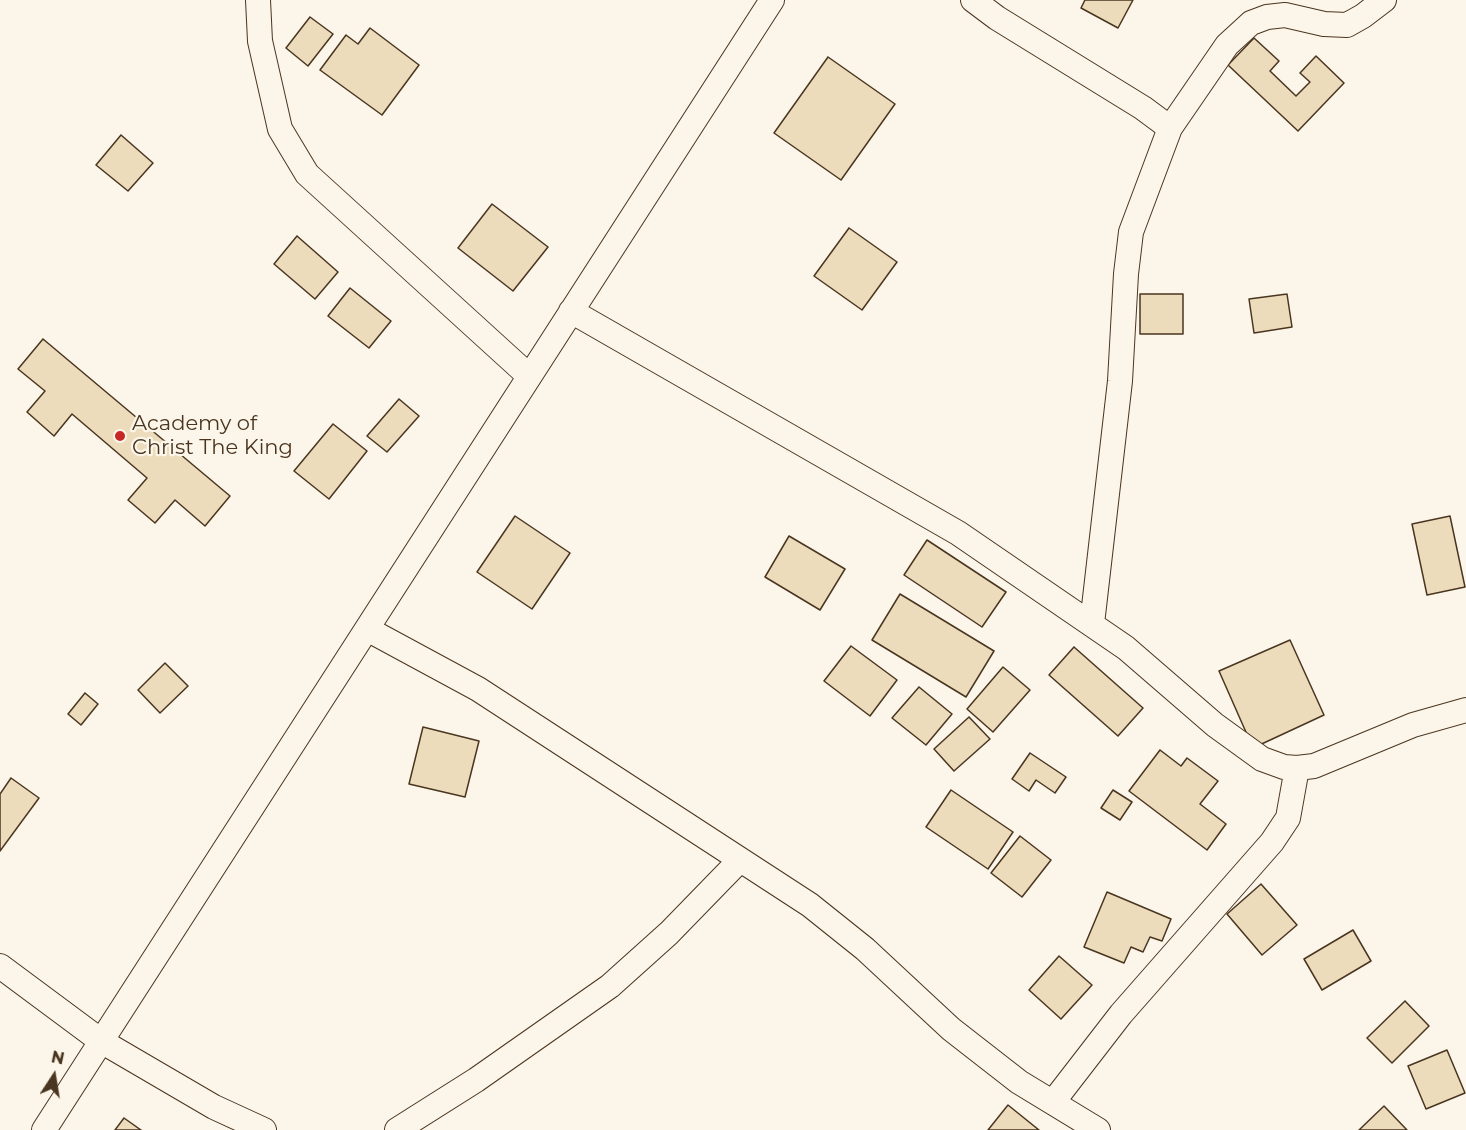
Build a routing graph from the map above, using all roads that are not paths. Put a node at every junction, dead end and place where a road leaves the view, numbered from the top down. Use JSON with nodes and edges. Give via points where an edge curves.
{"nodes":[{"id":1,"x":258,"y":0,"type":"edge"},
{"id":2,"x":772,"y":0,"type":"edge"},
{"id":3,"x":973,"y":0,"type":"edge"},
{"id":4,"x":1384,"y":0,"type":"edge"},
{"id":5,"x":1170,"y":128,"type":"junction"},
{"id":6,"x":571,"y":311,"type":"junction"},
{"id":7,"x":529,"y":376,"type":"junction"},
{"id":8,"x":1092,"y":624,"type":"junction"},
{"id":9,"x":367,"y":629,"type":"junction"},
{"id":10,"x":1466,"y":710,"type":"edge"},
{"id":11,"x":1297,"y":768,"type":"junction"},
{"id":12,"x":740,"y":860,"type":"junction"},
{"id":13,"x":0,"y":966,"type":"edge"},
{"id":14,"x":101,"y":1041,"type":"junction"},
{"id":15,"x":1053,"y":1102,"type":"junction"},
{"id":16,"x":44,"y":1130,"type":"edge"},
{"id":17,"x":264,"y":1130,"type":"edge"},
{"id":18,"x":397,"y":1130,"type":"edge"},
{"id":19,"x":1098,"y":1130,"type":"edge"}],
"edges":[{"from":1,"to":7,"type":"street","via":[[261,40],[280,129],[307,174]]},
{"from":2,"to":6,"type":"street"},
{"from":3,"to":5,"type":"street"},
{"from":4,"to":5,"type":"street","via":[[1347,25],[1285,15],[1251,23],[1227,45]]},
{"from":5,"to":8,"type":"street","via":[[1131,232],[1120,381]]},
{"from":6,"to":7,"type":"street"},
{"from":6,"to":8,"type":"street","via":[[958,533]]},
{"from":7,"to":9,"type":"street"},
{"from":8,"to":11,"type":"street","via":[[1262,759],[1284,768]]},
{"from":9,"to":12,"type":"street","via":[[488,695]]},
{"from":9,"to":14,"type":"street"},
{"from":10,"to":11,"type":"street","via":[[1413,725],[1314,766]]},
{"from":11,"to":15,"type":"street","via":[[1288,818],[1272,842],[1121,1014]]},
{"from":12,"to":15,"type":"street","via":[[810,905],[865,949],[951,1029],[1019,1082]]},
{"from":12,"to":18,"type":"street","via":[[669,933],[610,986]]},
{"from":13,"to":14,"type":"street"},
{"from":14,"to":16,"type":"street"},
{"from":14,"to":17,"type":"street","via":[[214,1107]]},
{"from":15,"to":19,"type":"street"}]}
